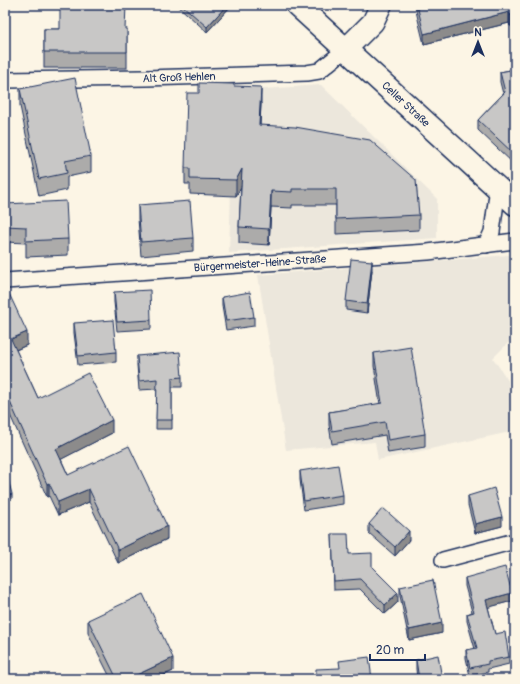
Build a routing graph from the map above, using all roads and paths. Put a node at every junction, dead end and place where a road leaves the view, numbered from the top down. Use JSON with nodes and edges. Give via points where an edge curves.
{"nodes":[{"id":1,"x":297,"y":5,"type":"edge"},
{"id":2,"x":381,"y":5,"type":"edge"},
{"id":3,"x":346,"y":49,"type":"junction"},
{"id":4,"x":5,"y":80,"type":"edge"},
{"id":5,"x":498,"y":187,"type":"junction"},
{"id":6,"x":515,"y":204,"type":"edge"},
{"id":7,"x":515,"y":241,"type":"edge"},
{"id":8,"x":486,"y":245,"type":"junction"},
{"id":9,"x":5,"y":281,"type":"edge"},
{"id":10,"x":515,"y":541,"type":"edge"},
{"id":11,"x":443,"y":560,"type":"dead end"}],
"edges":[{"from":1,"to":3,"type":"main road","name":"Celler Straße"},
{"from":2,"to":3,"type":"main road","via":[[373,22]]},
{"from":3,"to":4,"type":"street","name":"Alt Groß Hehlen","via":[[319,71],[307,73]]},
{"from":3,"to":5,"type":"main road","name":"Celler Straße"},
{"from":5,"to":6,"type":"main road","name":"Celler Straße"},
{"from":5,"to":8,"type":"street","via":[[492,232]]},
{"from":7,"to":8,"type":"street","name":"Bürgermeister-Heine-Straße"},
{"from":8,"to":9,"type":"street","name":"Bürgermeister-Heine-Straße","via":[[428,252]]},
{"from":10,"to":11,"type":"street"}]}
